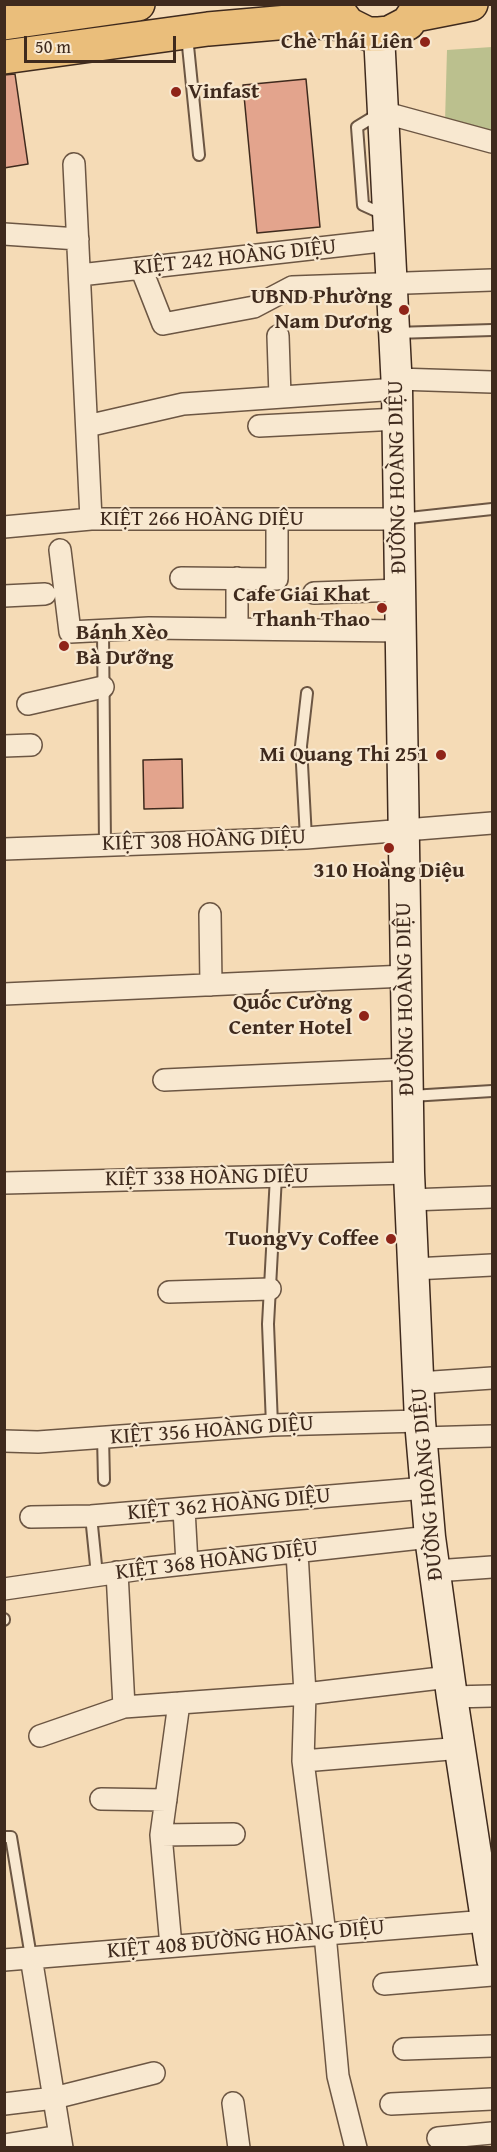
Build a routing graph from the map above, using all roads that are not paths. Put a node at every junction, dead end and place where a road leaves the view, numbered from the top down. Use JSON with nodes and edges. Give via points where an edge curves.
{"nodes":[{"id":1,"x":138,"y":4,"type":"edge"},
{"id":2,"x":471,"y":4,"type":"edge"},
{"id":3,"x":418,"y":10,"type":"edge"},
{"id":4,"x":354,"y":21,"type":"edge"},
{"id":5,"x":4,"y":23,"type":"edge"},
{"id":6,"x":186,"y":32,"type":"junction"},
{"id":7,"x":4,"y":57,"type":"edge"},
{"id":8,"x":382,"y":112,"type":"junction"},
{"id":9,"x":492,"y":142,"type":"edge"},
{"id":10,"x":199,"y":155,"type":"dead end"},
{"id":11,"x":74,"y":164,"type":"dead end"},
{"id":12,"x":389,"y":228,"type":"junction"},
{"id":13,"x":4,"y":234,"type":"edge"},
{"id":14,"x":78,"y":239,"type":"junction"},
{"id":15,"x":141,"y":268,"type":"junction"},
{"id":16,"x":80,"y":275,"type":"junction"},
{"id":17,"x":492,"y":280,"type":"edge"},
{"id":18,"x":392,"y":284,"type":"junction"},
{"id":19,"x":492,"y":330,"type":"edge"},
{"id":20,"x":394,"y":333,"type":"junction"},
{"id":21,"x":278,"y":336,"type":"dead end"},
{"id":22,"x":492,"y":382,"type":"edge"},
{"id":23,"x":397,"y":384,"type":"junction"},
{"id":24,"x":280,"y":397,"type":"junction"},
{"id":25,"x":398,"y":419,"type":"junction"},
{"id":26,"x":87,"y":426,"type":"junction"},
{"id":27,"x":259,"y":426,"type":"dead end"},
{"id":28,"x":492,"y":509,"type":"edge"},
{"id":29,"x":91,"y":519,"type":"junction"},
{"id":30,"x":277,"y":519,"type":"junction"},
{"id":31,"x":400,"y":519,"type":"junction"},
{"id":32,"x":4,"y":527,"type":"edge"},
{"id":33,"x":60,"y":550,"type":"dead end"},
{"id":34,"x":181,"y":578,"type":"dead end"},
{"id":35,"x":237,"y":578,"type":"junction"},
{"id":36,"x":400,"y":590,"type":"junction"},
{"id":37,"x":314,"y":593,"type":"dead end"},
{"id":38,"x":45,"y":594,"type":"dead end"},
{"id":39,"x":4,"y":596,"type":"edge"},
{"id":40,"x":237,"y":629,"type":"junction"},
{"id":41,"x":103,"y":631,"type":"junction"},
{"id":42,"x":401,"y":631,"type":"junction"},
{"id":43,"x":103,"y":687,"type":"junction"},
{"id":44,"x":307,"y":693,"type":"dead end"},
{"id":45,"x":28,"y":704,"type":"dead end"},
{"id":46,"x":31,"y":745,"type":"dead end"},
{"id":47,"x":4,"y":746,"type":"edge"},
{"id":48,"x":492,"y":823,"type":"edge"},
{"id":49,"x":403,"y":830,"type":"junction"},
{"id":50,"x":306,"y":838,"type":"junction"},
{"id":51,"x":105,"y":845,"type":"junction"},
{"id":52,"x":4,"y":849,"type":"edge"},
{"id":53,"x":210,"y":914,"type":"dead end"},
{"id":54,"x":406,"y":976,"type":"junction"},
{"id":55,"x":211,"y":985,"type":"junction"},
{"id":56,"x":4,"y":994,"type":"edge"},
{"id":57,"x":164,"y":1080,"type":"dead end"},
{"id":58,"x":407,"y":1083,"type":"junction"},
{"id":59,"x":492,"y":1092,"type":"edge"},
{"id":60,"x":276,"y":1176,"type":"junction"},
{"id":61,"x":4,"y":1183,"type":"edge"},
{"id":62,"x":409,"y":1187,"type":"junction"},
{"id":63,"x":492,"y":1197,"type":"edge"},
{"id":64,"x":492,"y":1265,"type":"edge"},
{"id":65,"x":414,"y":1269,"type":"junction"},
{"id":66,"x":270,"y":1289,"type":"junction"},
{"id":67,"x":169,"y":1292,"type":"dead end"},
{"id":68,"x":492,"y":1378,"type":"edge"},
{"id":69,"x":419,"y":1383,"type":"junction"},
{"id":70,"x":272,"y":1425,"type":"junction"},
{"id":71,"x":420,"y":1429,"type":"junction"},
{"id":72,"x":492,"y":1436,"type":"edge"},
{"id":73,"x":103,"y":1437,"type":"junction"},
{"id":74,"x":4,"y":1441,"type":"edge"},
{"id":75,"x":104,"y":1480,"type":"dead end"},
{"id":76,"x":426,"y":1488,"type":"junction"},
{"id":77,"x":184,"y":1509,"type":"junction"},
{"id":78,"x":91,"y":1516,"type":"junction"},
{"id":79,"x":32,"y":1517,"type":"dead end"},
{"id":80,"x":430,"y":1537,"type":"junction"},
{"id":81,"x":297,"y":1552,"type":"junction"},
{"id":82,"x":187,"y":1564,"type":"junction"},
{"id":83,"x":492,"y":1567,"type":"edge"},
{"id":84,"x":435,"y":1571,"type":"junction"},
{"id":85,"x":107,"y":1574,"type":"junction"},
{"id":86,"x":4,"y":1589,"type":"edge"},
{"id":87,"x":450,"y":1687,"type":"junction"},
{"id":88,"x":305,"y":1694,"type":"junction"},
{"id":89,"x":492,"y":1696,"type":"edge"},
{"id":90,"x":179,"y":1703,"type":"junction"},
{"id":91,"x":124,"y":1707,"type":"junction"},
{"id":92,"x":40,"y":1736,"type":"dead end"},
{"id":93,"x":462,"y":1748,"type":"junction"},
{"id":94,"x":303,"y":1761,"type":"junction"},
{"id":95,"x":101,"y":1799,"type":"dead end"},
{"id":96,"x":166,"y":1800,"type":"junction"},
{"id":97,"x":234,"y":1834,"type":"dead end"},
{"id":98,"x":160,"y":1835,"type":"junction"},
{"id":99,"x":4,"y":1837,"type":"edge"},
{"id":100,"x":487,"y":1888,"type":"edge"},
{"id":101,"x":487,"y":1921,"type":"junction"},
{"id":102,"x":325,"y":1934,"type":"junction"},
{"id":103,"x":171,"y":1946,"type":"junction"},
{"id":104,"x":31,"y":1957,"type":"junction"},
{"id":105,"x":492,"y":1959,"type":"edge"},
{"id":106,"x":4,"y":1960,"type":"edge"},
{"id":107,"x":492,"y":1975,"type":"edge"},
{"id":108,"x":384,"y":1984,"type":"dead end"},
{"id":109,"x":492,"y":2046,"type":"edge"},
{"id":110,"x":404,"y":2049,"type":"dead end"},
{"id":111,"x":154,"y":2073,"type":"dead end"},
{"id":112,"x":54,"y":2098,"type":"junction"},
{"id":113,"x":492,"y":2099,"type":"edge"},
{"id":114,"x":233,"y":2103,"type":"dead end"},
{"id":115,"x":4,"y":2104,"type":"edge"},
{"id":116,"x":391,"y":2104,"type":"dead end"},
{"id":117,"x":492,"y":2133,"type":"edge"},
{"id":118,"x":438,"y":2138,"type":"dead end"},
{"id":119,"x":61,"y":2142,"type":"edge"},
{"id":120,"x":4,"y":2145,"type":"edge"},
{"id":121,"x":239,"y":2148,"type":"edge"},
{"id":122,"x":356,"y":2148,"type":"edge"}],
"edges":[{"from":1,"to":5,"type":"main road"},
{"from":2,"to":3,"type":"main road"},
{"from":3,"to":4,"type":"main road","via":[[399,29]]},
{"from":4,"to":6,"type":"main road","via":[[300,21]]},
{"from":4,"to":8,"type":"main road","name":"ĐƯỜNG HOÀNG DIỆU"},
{"from":6,"to":7,"type":"main road"},
{"from":6,"to":10,"type":"lane"},
{"from":8,"to":9,"type":"street"},
{"from":8,"to":12,"type":"main road","name":"ĐƯỜNG HOÀNG DIỆU"},
{"from":11,"to":14,"type":"street"},
{"from":12,"to":15,"type":"street","name":"KIỆT 242 HOÀNG DIỆU"},
{"from":12,"to":18,"type":"main road","name":"ĐƯỜNG HOÀNG DIỆU"},
{"from":13,"to":14,"type":"street"},
{"from":14,"to":16,"type":"street"},
{"from":15,"to":16,"type":"street","name":"KIỆT 242 HOÀNG DIỆU"},
{"from":15,"to":18,"type":"street","via":[[163,324],[254,307],[292,287]]},
{"from":16,"to":26,"type":"street"},
{"from":17,"to":18,"type":"street"},
{"from":18,"to":20,"type":"main road","name":"ĐƯỜNG HOÀNG DIỆU"},
{"from":19,"to":20,"type":"lane"},
{"from":20,"to":23,"type":"main road","name":"ĐƯỜNG HOÀNG DIỆU"},
{"from":21,"to":24,"type":"street"},
{"from":22,"to":23,"type":"street"},
{"from":23,"to":24,"type":"street"},
{"from":23,"to":25,"type":"main road","name":"ĐƯỜNG HOÀNG DIỆU"},
{"from":24,"to":26,"type":"street","via":[[183,404]]},
{"from":25,"to":27,"type":"street"},
{"from":25,"to":31,"type":"main road","name":"ĐƯỜNG HOÀNG DIỆU"},
{"from":26,"to":29,"type":"street"},
{"from":28,"to":31,"type":"lane"},
{"from":29,"to":30,"type":"street","name":"KIỆT 266 HOÀNG DIỆU"},
{"from":29,"to":32,"type":"street","name":"KIỆT 266 HOÀNG DIỆU"},
{"from":30,"to":31,"type":"street","name":"KIỆT 266 HOÀNG DIỆU"},
{"from":30,"to":35,"type":"street","via":[[277,579]]},
{"from":31,"to":36,"type":"main road","name":"ĐƯỜNG HOÀNG DIỆU"},
{"from":33,"to":41,"type":"street","via":[[70,632]]},
{"from":34,"to":35,"type":"street"},
{"from":35,"to":40,"type":"street"},
{"from":36,"to":37,"type":"street"},
{"from":36,"to":42,"type":"main road","name":"ĐƯỜNG HOÀNG DIỆU"},
{"from":38,"to":39,"type":"street"},
{"from":40,"to":41,"type":"street"},
{"from":40,"to":42,"type":"street"},
{"from":41,"to":43,"type":"lane"},
{"from":42,"to":49,"type":"main road","name":"ĐƯỜNG HOÀNG DIỆU"},
{"from":43,"to":45,"type":"street"},
{"from":43,"to":51,"type":"lane"},
{"from":44,"to":50,"type":"lane","via":[[301,746]]},
{"from":46,"to":47,"type":"street"},
{"from":48,"to":49,"type":"street","name":"KIỆT 308 HOÀNG DIỆU"},
{"from":49,"to":50,"type":"street","name":"KIỆT 308 HOÀNG DIỆU"},
{"from":49,"to":54,"type":"main road","name":"ĐƯỜNG HOÀNG DIỆU"},
{"from":50,"to":51,"type":"street","name":"KIỆT 308 HOÀNG DIỆU"},
{"from":51,"to":52,"type":"street","name":"KIỆT 308 HOÀNG DIỆU"},
{"from":53,"to":55,"type":"street"},
{"from":54,"to":55,"type":"street"},
{"from":54,"to":58,"type":"main road","name":"ĐƯỜNG HOÀNG DIỆU"},
{"from":55,"to":56,"type":"street"},
{"from":57,"to":58,"type":"street"},
{"from":58,"to":59,"type":"lane"},
{"from":58,"to":62,"type":"main road","name":"ĐƯỜNG HOÀNG DIỆU"},
{"from":60,"to":61,"type":"street","name":"KIỆT 338 HOÀNG DIỆU"},
{"from":60,"to":62,"type":"street","name":"KIỆT 338 HOÀNG DIỆU"},
{"from":60,"to":66,"type":"lane"},
{"from":62,"to":63,"type":"street","name":"KIỆT 338 HOÀNG DIỆU"},
{"from":62,"to":65,"type":"main road","name":"ĐƯỜNG HOÀNG DIỆU"},
{"from":64,"to":65,"type":"street"},
{"from":65,"to":69,"type":"main road","name":"ĐƯỜNG HOÀNG DIỆU"},
{"from":66,"to":67,"type":"street"},
{"from":66,"to":70,"type":"lane"},
{"from":68,"to":69,"type":"street"},
{"from":69,"to":71,"type":"main road","name":"ĐƯỜNG HOÀNG DIỆU"},
{"from":70,"to":71,"type":"street","name":"KIỆT 356 HOÀNG DIỆU"},
{"from":70,"to":73,"type":"street","name":"KIỆT 356 HOÀNG DIỆU"},
{"from":71,"to":72,"type":"street","name":"KIỆT 356 HOÀNG DIỆU"},
{"from":71,"to":76,"type":"main road","name":"ĐƯỜNG HOÀNG DIỆU"},
{"from":73,"to":74,"type":"street","name":"KIỆT 356 HOÀNG DIỆU"},
{"from":73,"to":75,"type":"lane"},
{"from":76,"to":77,"type":"street","name":"KIỆT 362 HOÀNG DIỆU"},
{"from":76,"to":80,"type":"main road","name":"ĐƯỜNG HOÀNG DIỆU"},
{"from":77,"to":78,"type":"street","name":"KIỆT 362 HOÀNG DIỆU"},
{"from":77,"to":82,"type":"street"},
{"from":78,"to":79,"type":"street","name":"KIỆT 362 HOÀNG DIỆU"},
{"from":78,"to":85,"type":"lane"},
{"from":80,"to":81,"type":"street","name":"KIỆT 368 HOÀNG DIỆU"},
{"from":80,"to":84,"type":"main road","name":"ĐƯỜNG HOÀNG DIỆU"},
{"from":81,"to":82,"type":"street","name":"KIỆT 368 HOÀNG DIỆU"},
{"from":81,"to":88,"type":"street"},
{"from":82,"to":85,"type":"street","name":"KIỆT 368 HOÀNG DIỆU"},
{"from":83,"to":84,"type":"street"},
{"from":84,"to":87,"type":"main road","name":"ĐƯỜNG HOÀNG DIỆU"},
{"from":85,"to":86,"type":"street","name":"KIỆT 368 HOÀNG DIỆU"},
{"from":85,"to":91,"type":"street"},
{"from":87,"to":88,"type":"street"},
{"from":87,"to":89,"type":"street"},
{"from":87,"to":93,"type":"main road","name":"ĐƯỜNG HOÀNG DIỆU"},
{"from":88,"to":90,"type":"street"},
{"from":88,"to":94,"type":"street"},
{"from":90,"to":91,"type":"street"},
{"from":90,"to":96,"type":"street"},
{"from":91,"to":92,"type":"street"},
{"from":93,"to":94,"type":"street"},
{"from":93,"to":100,"type":"main road","name":"ĐƯỜNG HOÀNG DIỆU"},
{"from":94,"to":102,"type":"street"},
{"from":95,"to":96,"type":"street"},
{"from":96,"to":98,"type":"street"},
{"from":97,"to":98,"type":"street"},
{"from":98,"to":103,"type":"street"},
{"from":99,"to":104,"type":"lane","via":[[11,1837]]},
{"from":100,"to":101,"type":"main road","name":"ĐƯỜNG HOÀNG DIỆU"},
{"from":101,"to":102,"type":"street","name":"KIỆT 408 ĐƯỜNG HOÀNG DIỆU"},
{"from":101,"to":105,"type":"main road","name":"ĐƯỜNG HOÀNG DIỆU"},
{"from":102,"to":103,"type":"street","name":"KIỆT 408 ĐƯỜNG HOÀNG DIỆU"},
{"from":102,"to":122,"type":"street","via":[[338,2076]]},
{"from":103,"to":104,"type":"street","name":"KIỆT 408 ĐƯỜNG HOÀNG DIỆU"},
{"from":104,"to":106,"type":"street","name":"KIỆT 408 ĐƯỜNG HOÀNG DIỆU"},
{"from":104,"to":112,"type":"street"},
{"from":107,"to":108,"type":"street"},
{"from":109,"to":110,"type":"street"},
{"from":111,"to":112,"type":"street"},
{"from":112,"to":115,"type":"street"},
{"from":112,"to":119,"type":"street"},
{"from":113,"to":116,"type":"street"},
{"from":114,"to":121,"type":"street"},
{"from":117,"to":118,"type":"street"},
{"from":119,"to":120,"type":"street"}]}
